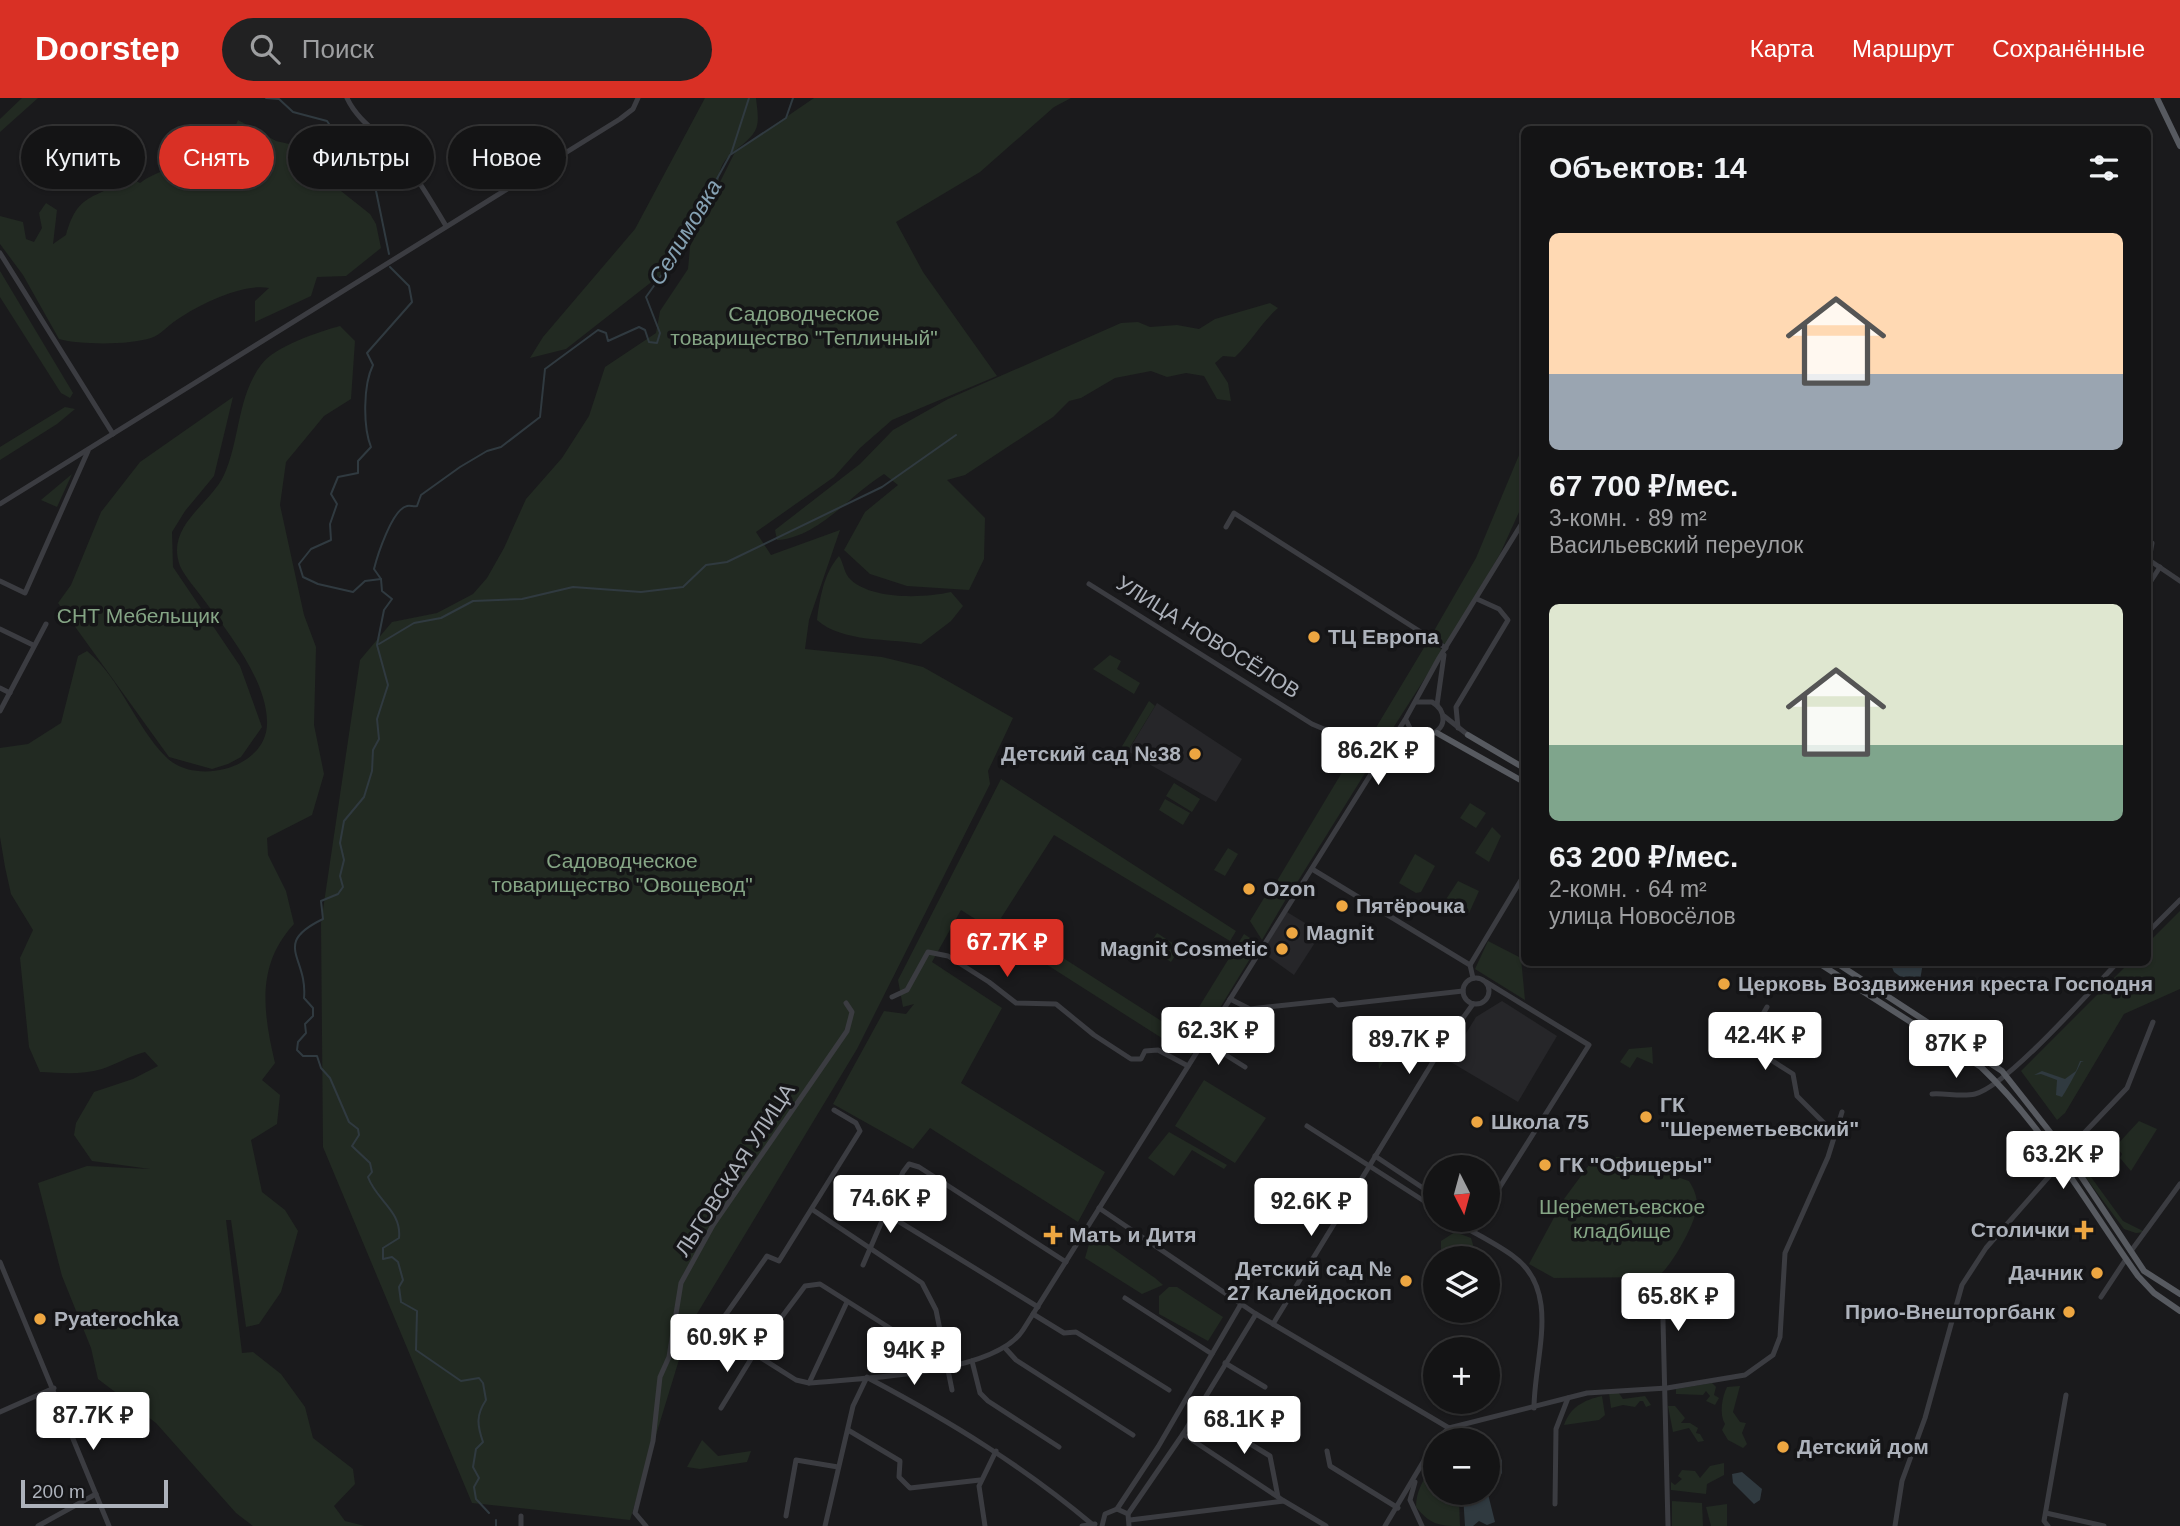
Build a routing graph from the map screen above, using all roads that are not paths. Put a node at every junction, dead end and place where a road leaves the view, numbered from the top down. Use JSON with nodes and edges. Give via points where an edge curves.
{"nodes":[{"id":1,"x":347,"y":98,"type":"edge"},
{"id":2,"x":638,"y":98,"type":"edge"},
{"id":3,"x":2157,"y":98,"type":"edge"},
{"id":4,"x":2180,"y":146,"type":"edge"},
{"id":5,"x":446,"y":226,"type":"junction"},
{"id":6,"x":0,"y":253,"type":"edge"},
{"id":7,"x":113,"y":435,"type":"junction"},
{"id":8,"x":88,"y":450,"type":"junction"},
{"id":9,"x":0,"y":503,"type":"edge"},
{"id":10,"x":1521,"y":525,"type":"edge"},
{"id":11,"x":1226,"y":527,"type":"dead end"},
{"id":12,"x":2152,"y":543,"type":"dead end"},
{"id":13,"x":2151,"y":549,"type":"edge"},
{"id":14,"x":2151,"y":561,"type":"edge"},
{"id":15,"x":2160,"y":567,"type":"junction"},
{"id":16,"x":0,"y":581,"type":"edge"},
{"id":17,"x":2151,"y":581,"type":"edge"},
{"id":18,"x":2180,"y":581,"type":"edge"},
{"id":19,"x":1089,"y":584,"type":"dead end"},
{"id":20,"x":1477,"y":598,"type":"junction"},
{"id":21,"x":46,"y":624,"type":"dead end"},
{"id":22,"x":0,"y":629,"type":"edge"},
{"id":23,"x":33,"y":645,"type":"junction"},
{"id":24,"x":1446,"y":648,"type":"junction"},
{"id":25,"x":0,"y":688,"type":"edge"},
{"id":26,"x":10,"y":692,"type":"junction"},
{"id":27,"x":1415,"y":703,"type":"junction"},
{"id":28,"x":1437,"y":705,"type":"junction"},
{"id":29,"x":1456,"y":707,"type":"junction"},
{"id":30,"x":0,"y":711,"type":"edge"},
{"id":31,"x":1443,"y":716,"type":"junction"},
{"id":32,"x":1406,"y":718,"type":"junction"},
{"id":33,"x":1458,"y":728,"type":"junction"},
{"id":34,"x":1437,"y":733,"type":"junction"},
{"id":35,"x":1468,"y":735,"type":"joint"},
{"id":36,"x":1421,"y":737,"type":"junction"},
{"id":37,"x":1389,"y":744,"type":"junction"},
{"id":38,"x":1521,"y":766,"type":"edge"},
{"id":39,"x":1521,"y":780,"type":"edge"},
{"id":40,"x":1312,"y":869,"type":"junction"},
{"id":41,"x":1521,"y":881,"type":"edge"},
{"id":42,"x":2180,"y":900,"type":"edge"},
{"id":43,"x":2151,"y":929,"type":"edge"},
{"id":44,"x":1470,"y":965,"type":"junction"},
{"id":45,"x":1822,"y":966,"type":"edge"},
{"id":46,"x":1841,"y":966,"type":"edge"},
{"id":47,"x":2114,"y":966,"type":"edge"},
{"id":48,"x":1473,"y":978,"type":"junction"},
{"id":49,"x":1486,"y":982,"type":"junction"},
{"id":50,"x":1463,"y":991,"type":"junction"},
{"id":51,"x":892,"y":997,"type":"dead end"},
{"id":52,"x":1230,"y":999,"type":"junction"},
{"id":53,"x":846,"y":1003,"type":"dead end"},
{"id":54,"x":1473,"y":1004,"type":"junction"},
{"id":55,"x":1767,"y":1007,"type":"dead end"},
{"id":56,"x":2153,"y":1022,"type":"dead end"},
{"id":57,"x":1202,"y":1040,"type":"junction"},
{"id":58,"x":1188,"y":1066,"type":"junction"},
{"id":59,"x":1245,"y":1067,"type":"dead end"},
{"id":60,"x":2005,"y":1074,"type":"junction"},
{"id":61,"x":1996,"y":1081,"type":"junction"},
{"id":62,"x":1931,"y":1094,"type":"dead end"},
{"id":63,"x":834,"y":1110,"type":"dead end"},
{"id":64,"x":1842,"y":1112,"type":"dead end"},
{"id":65,"x":1307,"y":1126,"type":"dead end"},
{"id":66,"x":1832,"y":1131,"type":"dead end"},
{"id":67,"x":2066,"y":1153,"type":"junction"},
{"id":68,"x":1375,"y":1156,"type":"junction"},
{"id":69,"x":2060,"y":1164,"type":"junction"},
{"id":70,"x":1370,"y":1165,"type":"junction"},
{"id":71,"x":2180,"y":1184,"type":"edge"},
{"id":72,"x":1500,"y":1187,"type":"edge"},
{"id":73,"x":1423,"y":1188,"type":"edge"},
{"id":74,"x":1423,"y":1200,"type":"edge"},
{"id":75,"x":1099,"y":1208,"type":"junction"},
{"id":76,"x":813,"y":1210,"type":"junction"},
{"id":77,"x":885,"y":1213,"type":"junction"},
{"id":78,"x":1472,"y":1232,"type":"edge"},
{"id":79,"x":871,"y":1247,"type":"junction"},
{"id":80,"x":2131,"y":1251,"type":"junction"},
{"id":81,"x":2126,"y":1259,"type":"junction"},
{"id":82,"x":0,"y":1262,"type":"edge"},
{"id":83,"x":1066,"y":1262,"type":"junction"},
{"id":84,"x":863,"y":1265,"type":"dead end"},
{"id":85,"x":1662,"y":1279,"type":"dead end"},
{"id":86,"x":2180,"y":1294,"type":"edge"},
{"id":87,"x":2101,"y":1297,"type":"dead end"},
{"id":88,"x":1125,"y":1298,"type":"dead end"},
{"id":89,"x":847,"y":1302,"type":"junction"},
{"id":90,"x":1241,"y":1304,"type":"junction"},
{"id":91,"x":1038,"y":1307,"type":"junction"},
{"id":92,"x":2180,"y":1311,"type":"edge"},
{"id":93,"x":1033,"y":1314,"type":"junction"},
{"id":94,"x":1256,"y":1314,"type":"junction"},
{"id":95,"x":1273,"y":1324,"type":"junction"},
{"id":96,"x":942,"y":1332,"type":"junction"},
{"id":97,"x":1006,"y":1349,"type":"junction"},
{"id":98,"x":754,"y":1354,"type":"junction"},
{"id":99,"x":1212,"y":1354,"type":"junction"},
{"id":100,"x":972,"y":1361,"type":"junction"},
{"id":101,"x":1225,"y":1363,"type":"junction"},
{"id":102,"x":949,"y":1366,"type":"junction"},
{"id":103,"x":867,"y":1377,"type":"junction"},
{"id":104,"x":809,"y":1383,"type":"junction"},
{"id":105,"x":1265,"y":1387,"type":"dead end"},
{"id":106,"x":54,"y":1388,"type":"junction"},
{"id":107,"x":1667,"y":1388,"type":"junction"},
{"id":108,"x":952,"y":1390,"type":"dead end"},
{"id":109,"x":1169,"y":1390,"type":"dead end"},
{"id":110,"x":2066,"y":1395,"type":"dead end"},
{"id":111,"x":1568,"y":1398,"type":"junction"},
{"id":112,"x":722,"y":1408,"type":"dead end"},
{"id":113,"x":1534,"y":1408,"type":"junction"},
{"id":114,"x":0,"y":1412,"type":"edge"},
{"id":115,"x":1208,"y":1418,"type":"dead end"},
{"id":116,"x":1449,"y":1428,"type":"joint"},
{"id":117,"x":848,"y":1430,"type":"junction"},
{"id":118,"x":1183,"y":1434,"type":"junction"},
{"id":119,"x":1133,"y":1435,"type":"dead end"},
{"id":120,"x":1059,"y":1447,"type":"dead end"},
{"id":121,"x":996,"y":1451,"type":"junction"},
{"id":122,"x":1327,"y":1451,"type":"dead end"},
{"id":123,"x":1423,"y":1465,"type":"edge"},
{"id":124,"x":838,"y":1467,"type":"junction"},
{"id":125,"x":1415,"y":1479,"type":"junction"},
{"id":126,"x":981,"y":1480,"type":"junction"},
{"id":127,"x":96,"y":1494,"type":"junction"},
{"id":128,"x":1278,"y":1497,"type":"junction"},
{"id":129,"x":1284,"y":1502,"type":"junction"},
{"id":130,"x":1555,"y":1504,"type":"dead end"},
{"id":131,"x":1117,"y":1508,"type":"junction"},
{"id":132,"x":1398,"y":1508,"type":"junction"},
{"id":133,"x":2046,"y":1513,"type":"junction"},
{"id":134,"x":521,"y":1516,"type":"dead end"},
{"id":135,"x":786,"y":1516,"type":"dead end"},
{"id":136,"x":1129,"y":1520,"type":"edge"},
{"id":137,"x":1102,"y":1524,"type":"edge"},
{"id":138,"x":1093,"y":1525,"type":"edge"},
{"id":139,"x":38,"y":1526,"type":"edge"},
{"id":140,"x":109,"y":1526,"type":"edge"},
{"id":141,"x":521,"y":1526,"type":"edge"},
{"id":142,"x":646,"y":1526,"type":"edge"},
{"id":143,"x":825,"y":1526,"type":"edge"},
{"id":144,"x":985,"y":1526,"type":"edge"},
{"id":145,"x":1082,"y":1526,"type":"edge"},
{"id":146,"x":1326,"y":1526,"type":"edge"},
{"id":147,"x":1385,"y":1526,"type":"edge"},
{"id":148,"x":1422,"y":1526,"type":"edge"},
{"id":149,"x":1668,"y":1526,"type":"edge"},
{"id":150,"x":1895,"y":1526,"type":"edge"},
{"id":151,"x":2048,"y":1526,"type":"edge"},
{"id":152,"x":2104,"y":1526,"type":"edge"}],
"edges":[{"from":1,"to":5,"type":"street","via":[[353,112],[396,151]]},
{"from":2,"to":5,"type":"street","via":[[620,119]]},
{"from":3,"to":4,"type":"main road"},
{"from":5,"to":7,"type":"street"},
{"from":6,"to":7,"type":"street"},
{"from":7,"to":8,"type":"street"},
{"from":8,"to":9,"type":"street"},
{"from":8,"to":16,"type":"street","via":[[25,593]]},
{"from":10,"to":20,"type":"street"},
{"from":11,"to":24,"type":"street","via":[[1234,513]]},
{"from":12,"to":13,"type":"street"},
{"from":14,"to":15,"type":"street"},
{"from":15,"to":17,"type":"street"},
{"from":15,"to":18,"type":"street"},
{"from":19,"to":37,"type":"street","name":"УЛИЦА НОВОСЁЛОВ","via":[[1312,724]]},
{"from":20,"to":24,"type":"street"},
{"from":20,"to":29,"type":"street","via":[[1499,609],[1508,620]]},
{"from":21,"to":23,"type":"street"},
{"from":22,"to":23,"type":"street"},
{"from":23,"to":26,"type":"street"},
{"from":24,"to":27,"type":"street"},
{"from":24,"to":28,"type":"street"},
{"from":25,"to":26,"type":"street"},
{"from":26,"to":30,"type":"street"},
{"from":27,"to":28,"type":"street","via":[[1426,700]]},
{"from":27,"to":32,"type":"street"},
{"from":28,"to":31,"type":"street"},
{"from":29,"to":31,"type":"street"},
{"from":29,"to":33,"type":"street"},
{"from":31,"to":33,"type":"street"},
{"from":31,"to":34,"type":"street"},
{"from":32,"to":36,"type":"street","via":[[1409,728]]},
{"from":32,"to":37,"type":"street"},
{"from":33,"to":35,"type":"street"},
{"from":34,"to":36,"type":"street"},
{"from":34,"to":39,"type":"main road"},
{"from":35,"to":38,"type":"main road"},
{"from":36,"to":37,"type":"street"},
{"from":37,"to":40,"type":"street"},
{"from":40,"to":44,"type":"street"},
{"from":40,"to":52,"type":"street"},
{"from":41,"to":44,"type":"street"},
{"from":42,"to":43,"type":"street"},
{"from":44,"to":48,"type":"street"},
{"from":45,"to":61,"type":"main road"},
{"from":46,"to":60,"type":"main road"},
{"from":47,"to":60,"type":"street"},
{"from":48,"to":49,"type":"street"},
{"from":48,"to":50,"type":"street"},
{"from":49,"to":54,"type":"street","via":[[1488,997]]},
{"from":49,"to":72,"type":"street","via":[[1589,1045]]},
{"from":50,"to":52,"type":"street","via":[[1253,1009]]},
{"from":50,"to":54,"type":"street"},
{"from":51,"to":58,"type":"street","via":[[907,990],[928,952],[948,956],[1016,1003],[1056,1004],[1131,1059],[1158,1050]]},
{"from":52,"to":57,"type":"street"},
{"from":53,"to":142,"type":"street","name":"ЛЬГОВСКАЯ УЛИЦА","via":[[852,1012],[847,1031],[713,1225],[681,1283],[669,1357],[660,1377],[653,1441],[635,1513]]},
{"from":54,"to":68,"type":"street"},
{"from":55,"to":66,"type":"street","via":[[1746,1044],[1793,1074],[1797,1096]]},
{"from":56,"to":67,"type":"street","via":[[2127,1088]]},
{"from":57,"to":58,"type":"street"},
{"from":57,"to":59,"type":"street"},
{"from":58,"to":75,"type":"street"},
{"from":60,"to":61,"type":"street"},
{"from":60,"to":67,"type":"main road"},
{"from":61,"to":62,"type":"street","via":[[1972,1095]]},
{"from":61,"to":69,"type":"main road"},
{"from":63,"to":76,"type":"street","via":[[856,1123],[860,1131]]},
{"from":64,"to":107,"type":"street","via":[[1828,1157],[1785,1253],[1780,1337],[1773,1355],[1745,1375]]},
{"from":65,"to":70,"type":"street"},
{"from":67,"to":80,"type":"main road"},
{"from":68,"to":70,"type":"street"},
{"from":68,"to":73,"type":"street"},
{"from":69,"to":81,"type":"main road"},
{"from":69,"to":150,"type":"street","via":[[1986,1248],[1962,1285],[1925,1418],[1902,1480]]},
{"from":70,"to":74,"type":"street"},
{"from":70,"to":95,"type":"street"},
{"from":71,"to":80,"type":"street"},
{"from":75,"to":83,"type":"street"},
{"from":75,"to":90,"type":"street"},
{"from":76,"to":79,"type":"street"},
{"from":76,"to":98,"type":"street","via":[[779,1261],[767,1256],[722,1320],[720,1332]]},
{"from":77,"to":79,"type":"street"},
{"from":77,"to":83,"type":"street","via":[[909,1164]]},
{"from":77,"to":91,"type":"street"},
{"from":78,"to":113,"type":"street","via":[[1513,1256],[1534,1275],[1543,1310]]},
{"from":79,"to":84,"type":"street"},
{"from":79,"to":96,"type":"street","via":[[922,1283]]},
{"from":80,"to":86,"type":"main road","via":[[2153,1279]]},
{"from":81,"to":87,"type":"street"},
{"from":81,"to":92,"type":"main road","via":[[2154,1293]]},
{"from":82,"to":106,"type":"street"},
{"from":83,"to":91,"type":"street"},
{"from":85,"to":107,"type":"street"},
{"from":88,"to":99,"type":"street"},
{"from":89,"to":96,"type":"street","via":[[904,1337]]},
{"from":89,"to":98,"type":"street","via":[[820,1284],[805,1286]]},
{"from":89,"to":104,"type":"street"},
{"from":90,"to":94,"type":"street"},
{"from":90,"to":99,"type":"street"},
{"from":91,"to":93,"type":"street"},
{"from":93,"to":97,"type":"street"},
{"from":93,"to":109,"type":"street","via":[[1064,1333],[1076,1332]]},
{"from":94,"to":95,"type":"street"},
{"from":94,"to":101,"type":"street"},
{"from":95,"to":116,"type":"street"},
{"from":96,"to":102,"type":"street"},
{"from":97,"to":100,"type":"street"},
{"from":97,"to":119,"type":"street","via":[[1016,1360]]},
{"from":98,"to":104,"type":"street"},
{"from":98,"to":112,"type":"street"},
{"from":99,"to":131,"type":"street"},
{"from":100,"to":102,"type":"street"},
{"from":100,"to":120,"type":"street","via":[[980,1392],[988,1401]]},
{"from":101,"to":105,"type":"street"},
{"from":101,"to":118,"type":"street"},
{"from":102,"to":103,"type":"street"},
{"from":102,"to":108,"type":"street"},
{"from":103,"to":104,"type":"street"},
{"from":103,"to":117,"type":"street"},
{"from":103,"to":121,"type":"street","via":[[949,1420]]},
{"from":106,"to":114,"type":"street"},
{"from":106,"to":127,"type":"street"},
{"from":107,"to":111,"type":"street","via":[[1605,1390]]},
{"from":107,"to":149,"type":"street"},
{"from":110,"to":133,"type":"street"},
{"from":111,"to":113,"type":"street"},
{"from":111,"to":130,"type":"street","via":[[1556,1429]]},
{"from":113,"to":116,"type":"street"},
{"from":115,"to":128,"type":"street","via":[[1270,1456]]},
{"from":117,"to":124,"type":"street"},
{"from":117,"to":126,"type":"street","via":[[900,1461],[899,1477],[910,1488]]},
{"from":118,"to":128,"type":"street"},
{"from":118,"to":136,"type":"street"},
{"from":121,"to":126,"type":"street"},
{"from":121,"to":138,"type":"street"},
{"from":122,"to":132,"type":"street","via":[[1330,1466]]},
{"from":123,"to":125,"type":"street"},
{"from":124,"to":135,"type":"street","via":[[796,1460]]},
{"from":124,"to":143,"type":"street"},
{"from":125,"to":132,"type":"street"},
{"from":125,"to":148,"type":"street","via":[[1410,1500]]},
{"from":126,"to":144,"type":"street"},
{"from":127,"to":139,"type":"street"},
{"from":127,"to":140,"type":"street"},
{"from":128,"to":129,"type":"street"},
{"from":129,"to":136,"type":"street"},
{"from":129,"to":146,"type":"street"},
{"from":131,"to":136,"type":"street"},
{"from":131,"to":137,"type":"street","via":[[1108,1510]]},
{"from":132,"to":147,"type":"street"},
{"from":133,"to":151,"type":"street"},
{"from":133,"to":152,"type":"street"},
{"from":134,"to":141,"type":"street"},
{"from":137,"to":138,"type":"street"},
{"from":138,"to":145,"type":"street"}]}
